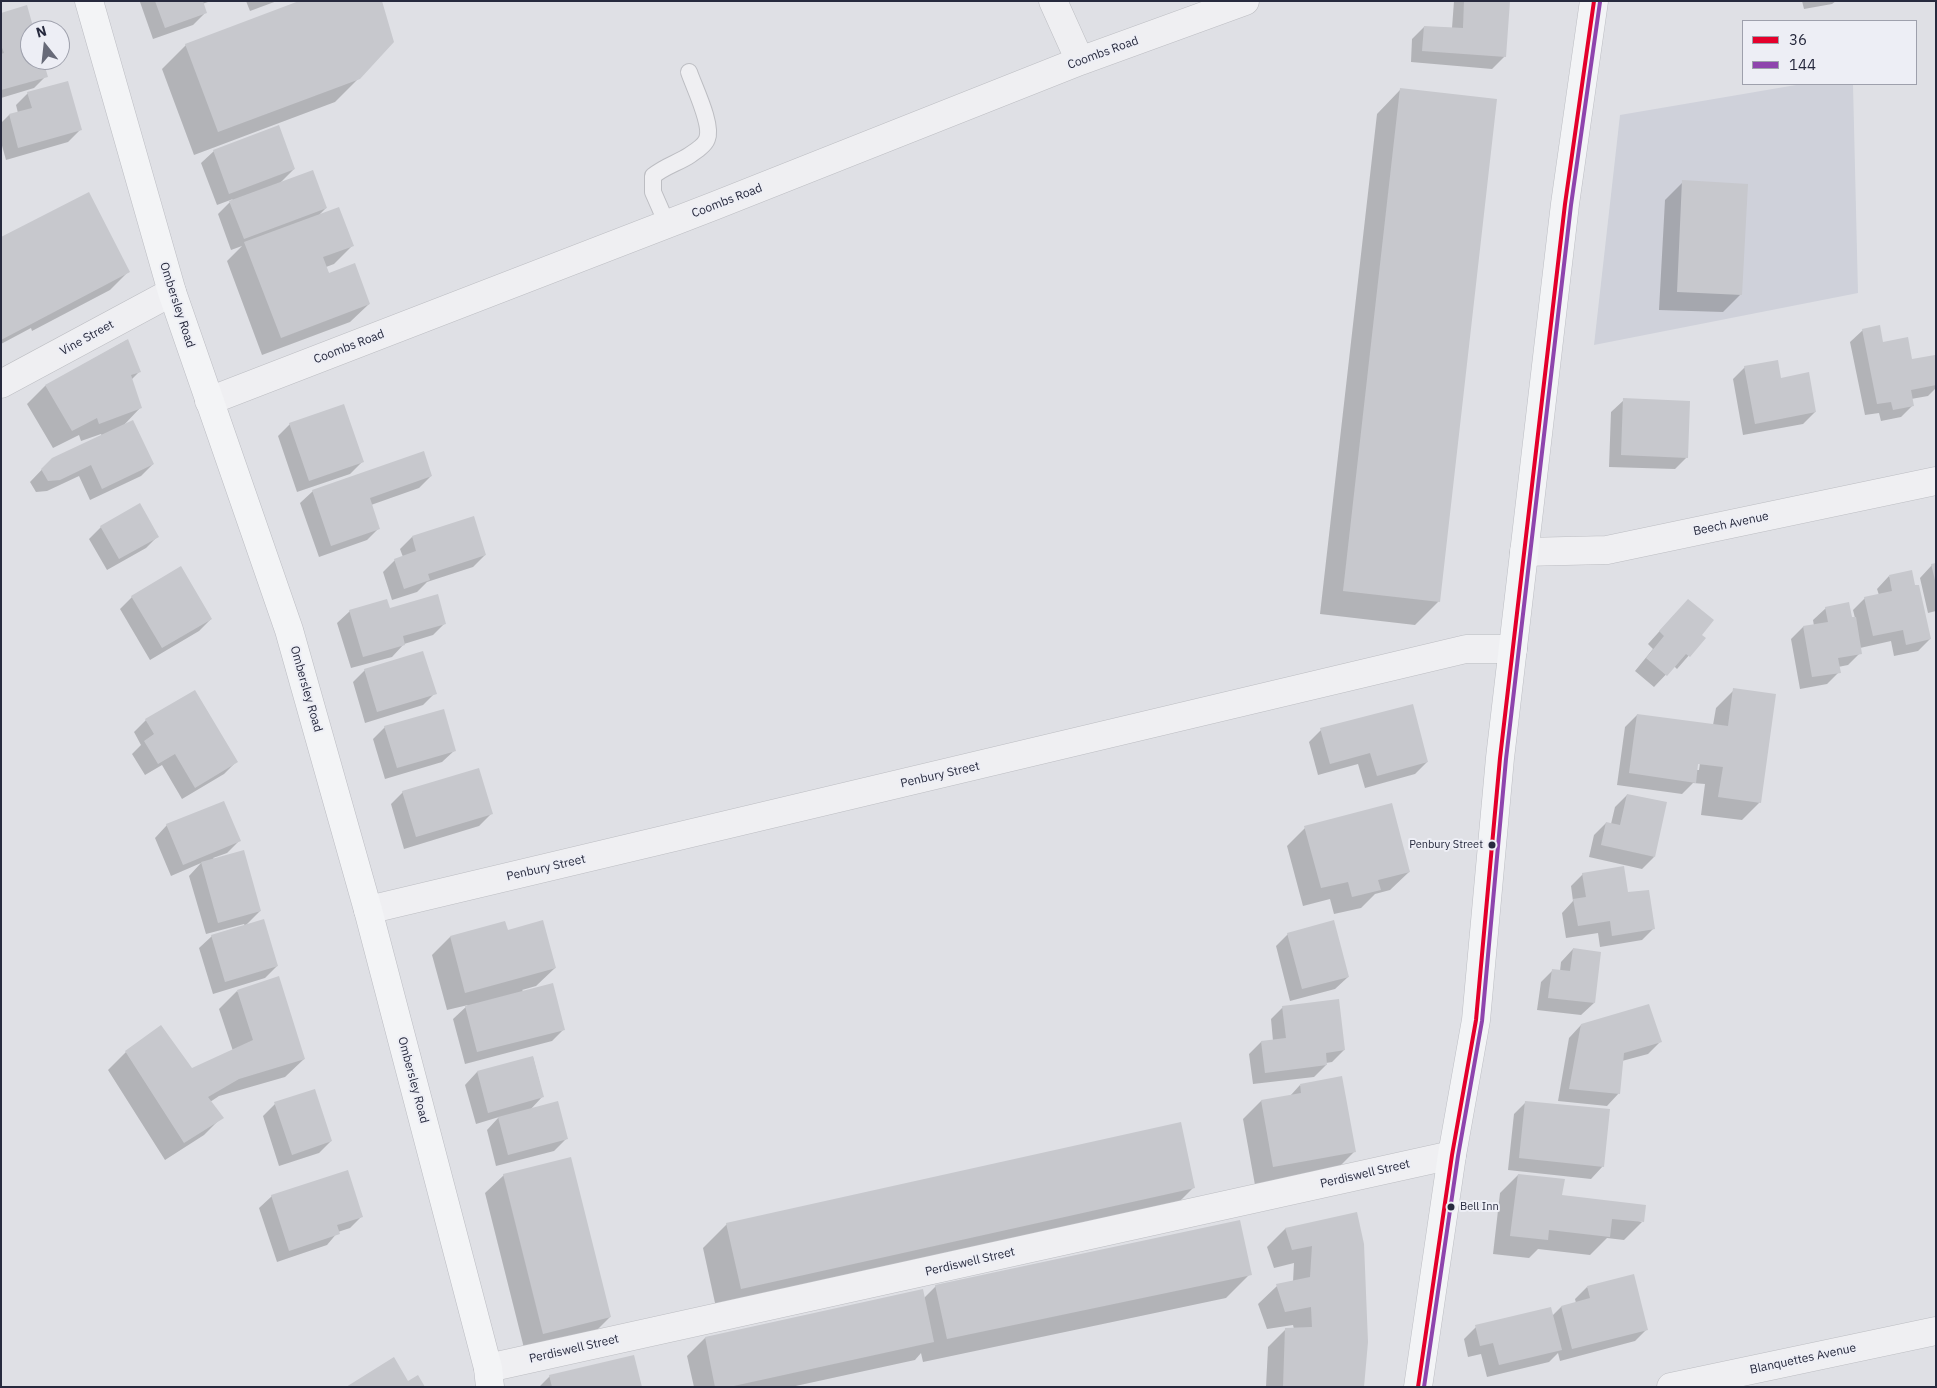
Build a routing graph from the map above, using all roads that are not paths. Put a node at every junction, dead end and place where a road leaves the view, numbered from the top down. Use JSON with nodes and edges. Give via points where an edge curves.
{"nodes":[{"id":1,"x":90,"y":1,"type":"edge"},
{"id":2,"x":1053,"y":1,"type":"edge"},
{"id":3,"x":1244,"y":1,"type":"edge"},
{"id":4,"x":1594,"y":1,"type":"edge"},
{"id":5,"x":1080,"y":61,"type":"junction"},
{"id":6,"x":689,"y":72,"type":"dead end"},
{"id":7,"x":667,"y":224,"type":"junction"},
{"id":8,"x":172,"y":292,"type":"junction"},
{"id":9,"x":1,"y":384,"type":"edge"},
{"id":10,"x":208,"y":401,"type":"junction"},
{"id":11,"x":1936,"y":481,"type":"edge"},
{"id":12,"x":1524,"y":552,"type":"junction"},
{"id":13,"x":1513,"y":649,"type":"junction"},
{"id":14,"x":368,"y":910,"type":"junction"},
{"id":15,"x":1452,"y":1154,"type":"junction"},
{"id":16,"x":1936,"y":1330,"type":"edge"},
{"id":17,"x":489,"y":1378,"type":"edge"},
{"id":18,"x":1418,"y":1387,"type":"edge"},
{"id":19,"x":1671,"y":1387,"type":"edge"}],
"edges":[{"from":1,"to":8,"type":"main road","name":"Ombersley Road"},
{"from":2,"to":5,"type":"street"},
{"from":3,"to":5,"type":"street","name":"Coombs Road"},
{"from":4,"to":12,"type":"main road","via":[[1565,204]]},
{"from":5,"to":7,"type":"street","name":"Coombs Road"},
{"from":6,"to":7,"type":"lane","via":[[710,130],[707,141],[698,149],[653,176],[653,192]]},
{"from":7,"to":10,"type":"street","name":"Coombs Road"},
{"from":8,"to":9,"type":"street","name":"Vine Street"},
{"from":8,"to":10,"type":"main road","name":"Ombersley Road"},
{"from":10,"to":14,"type":"main road","name":"Ombersley Road","via":[[289,630]]},
{"from":11,"to":12,"type":"street","name":"Beech Avenue","via":[[1607,550]]},
{"from":12,"to":13,"type":"main road"},
{"from":13,"to":14,"type":"street","name":"Penbury Street","via":[[1466,649]]},
{"from":13,"to":15,"type":"main road","via":[[1476,1020]]},
{"from":14,"to":17,"type":"main road","name":"Ombersley Road"},
{"from":15,"to":17,"type":"street","name":"Perdiswell Street"},
{"from":15,"to":18,"type":"main road"},
{"from":16,"to":19,"type":"street","name":"Blanquettes Avenue"}]}
